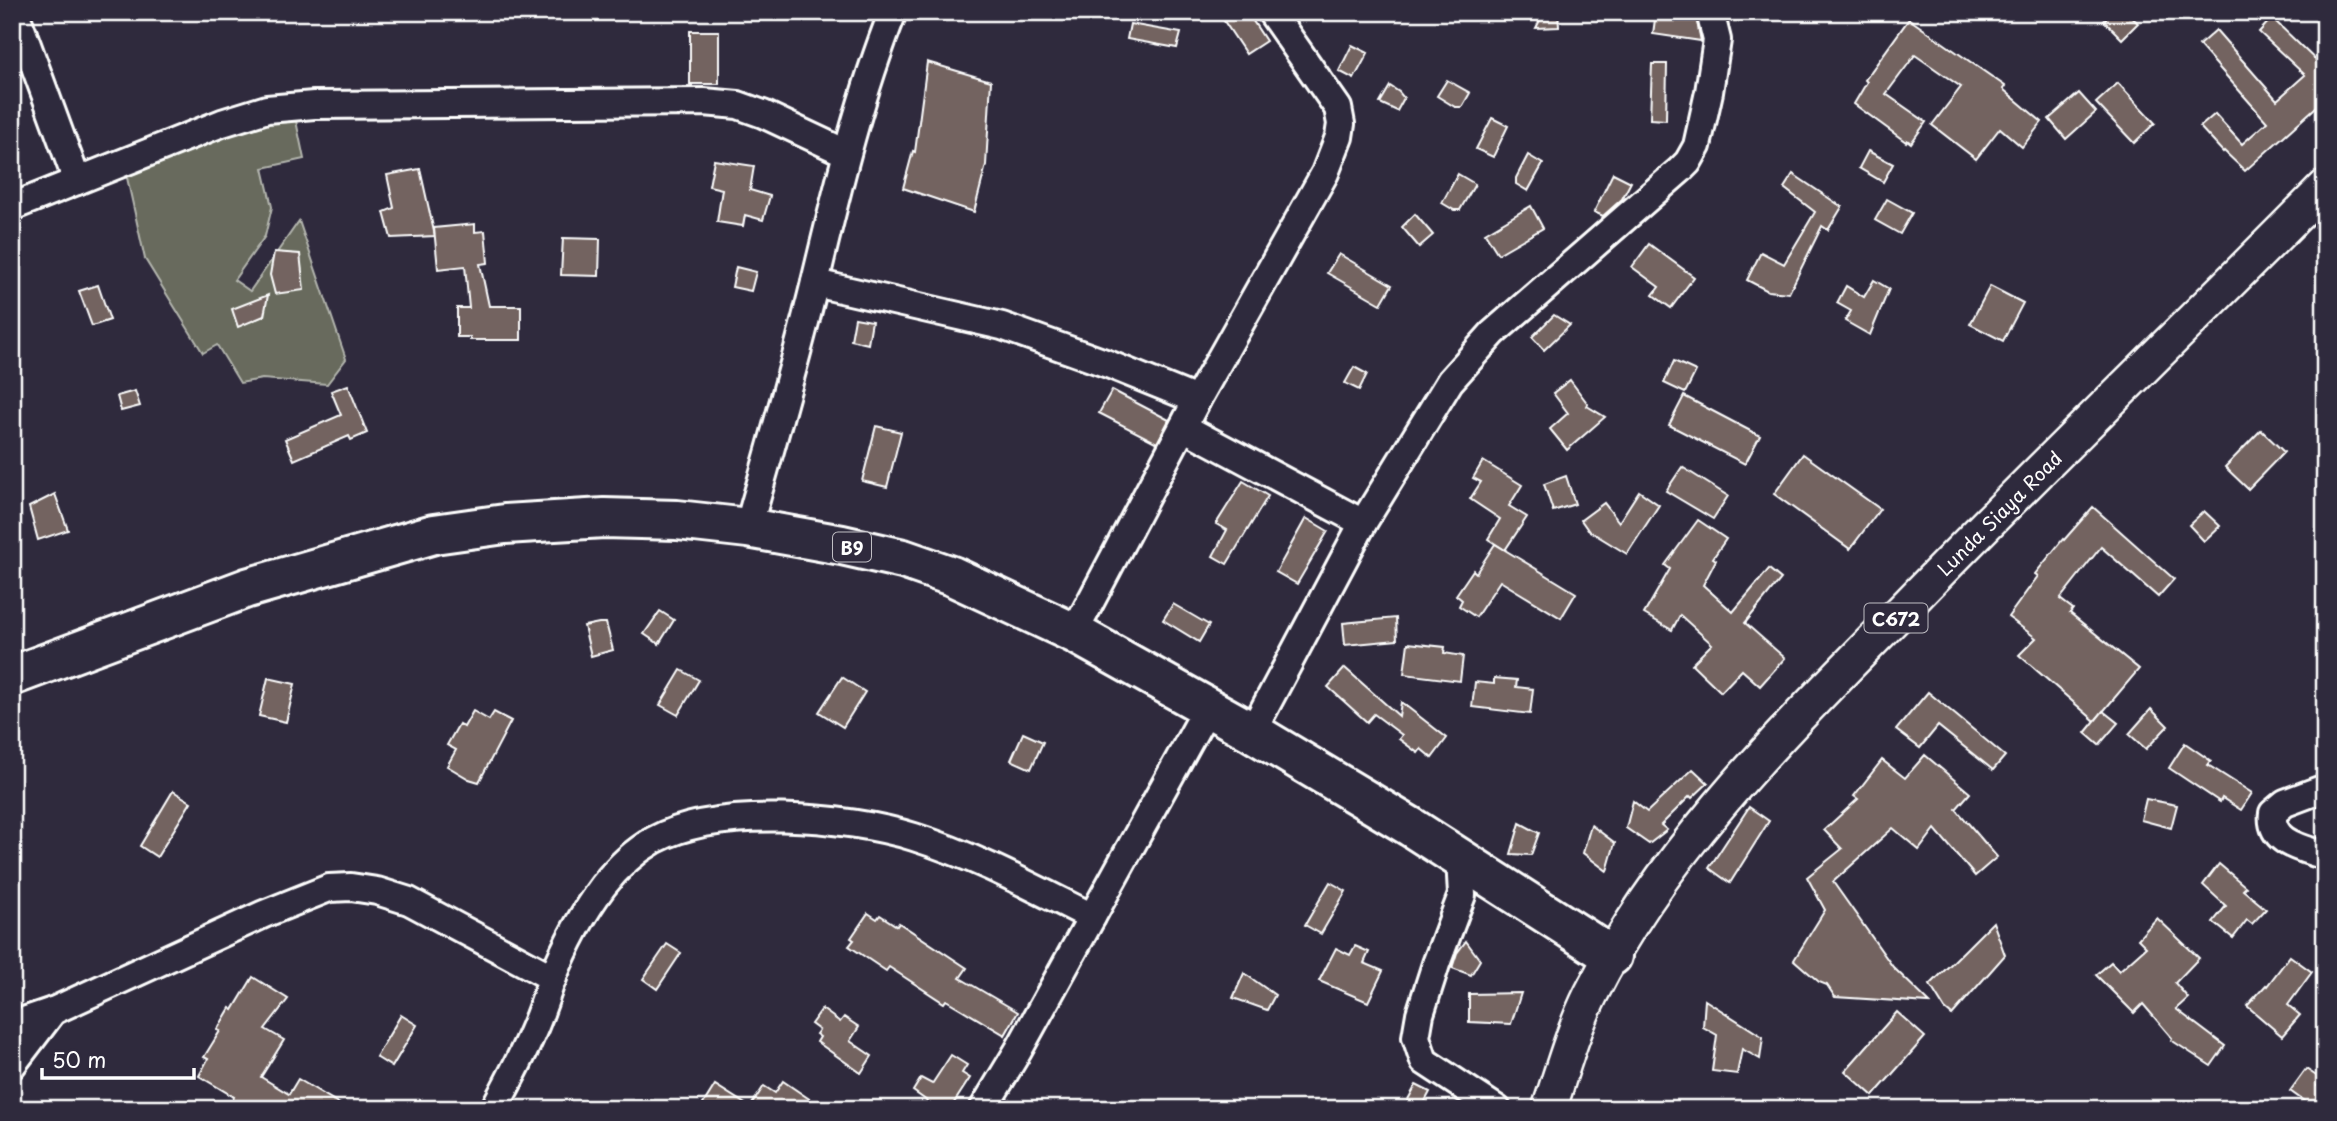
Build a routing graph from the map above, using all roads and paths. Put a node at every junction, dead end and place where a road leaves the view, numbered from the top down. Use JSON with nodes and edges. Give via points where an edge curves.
{"nodes":[{"id":1,"x":15,"y":12,"type":"edge"},
{"id":2,"x":893,"y":12,"type":"edge"},
{"id":3,"x":1271,"y":12,"type":"edge"},
{"id":4,"x":1710,"y":12,"type":"edge"},
{"id":5,"x":846,"y":153,"type":"junction"},
{"id":6,"x":77,"y":181,"type":"junction"},
{"id":7,"x":2325,"y":187,"type":"edge"},
{"id":8,"x":12,"y":207,"type":"edge"},
{"id":9,"x":815,"y":283,"type":"junction"},
{"id":10,"x":1197,"y":400,"type":"junction"},
{"id":11,"x":1183,"y":427,"type":"junction"},
{"id":12,"x":1363,"y":523,"type":"junction"},
{"id":13,"x":748,"y":528,"type":"junction"},
{"id":14,"x":1074,"y":633,"type":"junction"},
{"id":15,"x":14,"y":670,"type":"edge"},
{"id":16,"x":1208,"y":706,"type":"junction"},
{"id":17,"x":1252,"y":732,"type":"junction"},
{"id":18,"x":2325,"y":788,"type":"edge"},
{"id":19,"x":2325,"y":856,"type":"edge"},
{"id":20,"x":1460,"y":858,"type":"junction"},
{"id":21,"x":1092,"y":917,"type":"junction"},
{"id":22,"x":1612,"y":956,"type":"junction"},
{"id":23,"x":553,"y":978,"type":"junction"},
{"id":24,"x":53,"y":1010,"type":"junction"},
{"id":25,"x":12,"y":1025,"type":"edge"},
{"id":26,"x":12,"y":1065,"type":"edge"},
{"id":27,"x":494,"y":1109,"type":"edge"},
{"id":28,"x":983,"y":1109,"type":"edge"},
{"id":29,"x":1497,"y":1109,"type":"edge"},
{"id":30,"x":1549,"y":1109,"type":"edge"}],
"edges":[{"from":1,"to":6,"type":"street"},
{"from":2,"to":5,"type":"street"},
{"from":3,"to":10,"type":"street","via":[[1338,108],[1339,137],[1307,208]]},
{"from":4,"to":12,"type":"street","via":[[1717,40],[1714,65],[1703,120],[1688,162],[1484,342],[1450,380]]},
{"from":5,"to":6,"type":"street","via":[[738,105],[356,103],[243,116]]},
{"from":5,"to":9,"type":"street"},
{"from":6,"to":8,"type":"street"},
{"from":7,"to":22,"type":"main road","name":"Lunda Siaya Road","number":"C672","via":[[1954,557],[1769,749],[1671,866]]},
{"from":9,"to":10,"type":"street","via":[[1002,326]]},
{"from":9,"to":13,"type":"street"},
{"from":10,"to":11,"type":"street"},
{"from":11,"to":12,"type":"street"},
{"from":11,"to":14,"type":"street"},
{"from":12,"to":17,"type":"street"},
{"from":13,"to":14,"type":"highway","number":"B9","via":[[903,559],[952,576]]},
{"from":13,"to":15,"type":"highway","number":"B9","via":[[604,518],[433,534],[247,588]]},
{"from":14,"to":16,"type":"highway","number":"B9"},
{"from":16,"to":17,"type":"highway","number":"B9"},
{"from":16,"to":21,"type":"street"},
{"from":17,"to":20,"type":"highway","number":"B9"},
{"from":18,"to":19,"type":"street","via":[[2285,803],[2273,813],[2272,823],[2276,835]]},
{"from":20,"to":22,"type":"highway","number":"B9"},
{"from":20,"to":29,"type":"street","via":[[1462,895],[1432,976],[1416,1037],[1424,1060]]},
{"from":21,"to":23,"type":"street","via":[[961,855],[869,826],[771,818],[720,822],[655,840],[630,858],[604,885]]},
{"from":21,"to":28,"type":"street"},
{"from":22,"to":30,"type":"main road","name":"Lunda Siaya Road","number":"C672","via":[[1590,997]]},
{"from":23,"to":24,"type":"street","via":[[409,901],[377,891],[329,888]]},
{"from":23,"to":27,"type":"street","via":[[532,1034]]},
{"from":24,"to":25,"type":"street"},
{"from":24,"to":26,"type":"street"}]}
